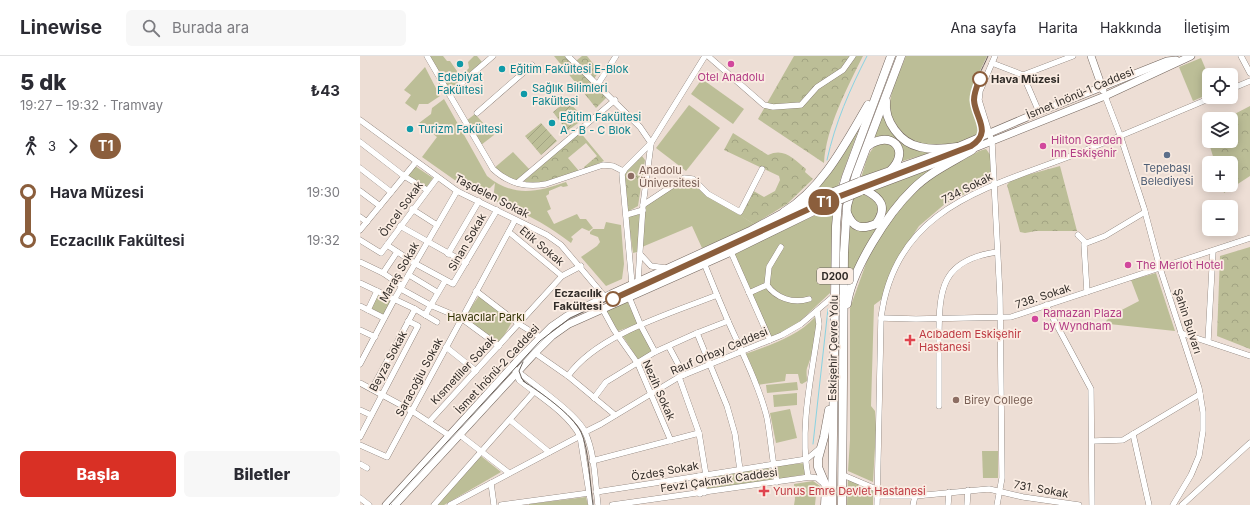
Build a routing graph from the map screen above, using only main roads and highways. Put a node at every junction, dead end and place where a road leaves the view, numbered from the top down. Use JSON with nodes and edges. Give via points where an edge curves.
{"nodes":[{"id":1,"x":890,"y":56,"type":"edge"},
{"id":2,"x":901,"y":56,"type":"edge"},
{"id":3,"x":1091,"y":56,"type":"edge"},
{"id":4,"x":1187,"y":57,"type":"edge"},
{"id":5,"x":1166,"y":59,"type":"edge"},
{"id":6,"x":1102,"y":87,"type":"junction"},
{"id":7,"x":878,"y":89,"type":"junction"},
{"id":8,"x":887,"y":93,"type":"junction"},
{"id":9,"x":1105,"y":96,"type":"junction"},
{"id":10,"x":868,"y":146,"type":"junction"},
{"id":11,"x":957,"y":147,"type":"junction"},
{"id":12,"x":972,"y":150,"type":"junction"},
{"id":13,"x":890,"y":170,"type":"junction"},
{"id":14,"x":863,"y":191,"type":"junction"},
{"id":15,"x":820,"y":198,"type":"joint"},
{"id":16,"x":821,"y":208,"type":"joint"},
{"id":17,"x":784,"y":212,"type":"junction"},
{"id":18,"x":847,"y":212,"type":"junction"},
{"id":19,"x":845,"y":323,"type":"junction"},
{"id":20,"x":514,"y":371,"type":"junction"},
{"id":21,"x":833,"y":390,"type":"junction"},
{"id":22,"x":386,"y":505,"type":"edge"},
{"id":23,"x":395,"y":505,"type":"edge"},
{"id":24,"x":826,"y":505,"type":"edge"},
{"id":25,"x":832,"y":505,"type":"edge"},
{"id":26,"x":842,"y":505,"type":"edge"}],
"edges":[{"from":1,"to":7,"type":"highway","name":"Eskişehir Çevre Yolu","number":"D200"},
{"from":2,"to":8,"type":"highway","name":"Eskişehir Çevre Yolu","number":"D200"},
{"from":3,"to":6,"type":"main road"},
{"from":4,"to":5,"type":"main road","name":"İsmet İnönü-1 Caddesi"},
{"from":4,"to":9,"type":"main road","name":"İsmet İnönü-1 Caddesi"},
{"from":5,"to":6,"type":"main road","name":"İsmet İnönü-1 Caddesi"},
{"from":6,"to":9,"type":"main road"},
{"from":6,"to":11,"type":"main road","name":"İsmet İnönü-1 Caddesi"},
{"from":7,"to":17,"type":"highway","via":[[841,151],[820,180],[800,202]]},
{"from":7,"to":21,"type":"highway","name":"Eskişehir Çevre Yolu","number":"D200","via":[[838,204]]},
{"from":8,"to":10,"type":"highway","name":"Eskişehir Çevre Yolu","number":"D200"},
{"from":8,"to":11,"type":"highway","via":[[888,119],[901,136],[918,147],[935,150]]},
{"from":9,"to":12,"type":"main road","name":"İsmet İnönü-1 Caddesi"},
{"from":10,"to":13,"type":"highway","via":[[881,139],[891,140],[897,145],[900,156],[897,164]]},
{"from":10,"to":18,"type":"highway","name":"Eskişehir Çevre Yolu","number":"D200","via":[[856,175]]},
{"from":11,"to":13,"type":"main road","name":"İsmet İnönü-1 Caddesi"},
{"from":12,"to":14,"type":"main road","name":"İsmet İnönü-1 Caddesi"},
{"from":12,"to":19,"type":"highway","via":[[922,181],[890,216],[875,237],[859,269],[847,302]]},
{"from":13,"to":15,"type":"main road","name":"İsmet İnönü-1 Caddesi","bridge":true},
{"from":14,"to":16,"type":"main road","name":"İsmet İnönü-1 Caddesi","bridge":true},
{"from":14,"to":18,"type":"highway","via":[[874,194],[882,204],[883,212],[876,224],[861,227],[855,225]]},
{"from":15,"to":17,"type":"main road","name":"İsmet İnönü-2 Caddesi"},
{"from":16,"to":20,"type":"main road","name":"İsmet İnönü-2 Caddesi","via":[[731,252],[569,324]]},
{"from":17,"to":20,"type":"main road","name":"İsmet İnönü-2 Caddesi","via":[[749,232],[666,268],[567,316],[540,337],[517,361]]},
{"from":18,"to":19,"type":"highway","name":"Eskişehir Çevre Yolu","number":"D200","via":[[844,253]]},
{"from":19,"to":26,"type":"highway","name":"Eskişehir Çevre Yolu","number":"D200"},
{"from":20,"to":22,"type":"main road","name":"İsmet İnönü-2 Caddesi"},
{"from":20,"to":23,"type":"main road","name":"İsmet İnönü-2 Caddesi","via":[[508,382]]},
{"from":21,"to":24,"type":"highway","via":[[818,459],[818,467],[826,486]]},
{"from":21,"to":25,"type":"highway","name":"Eskişehir Çevre Yolu","number":"D200"}]}
